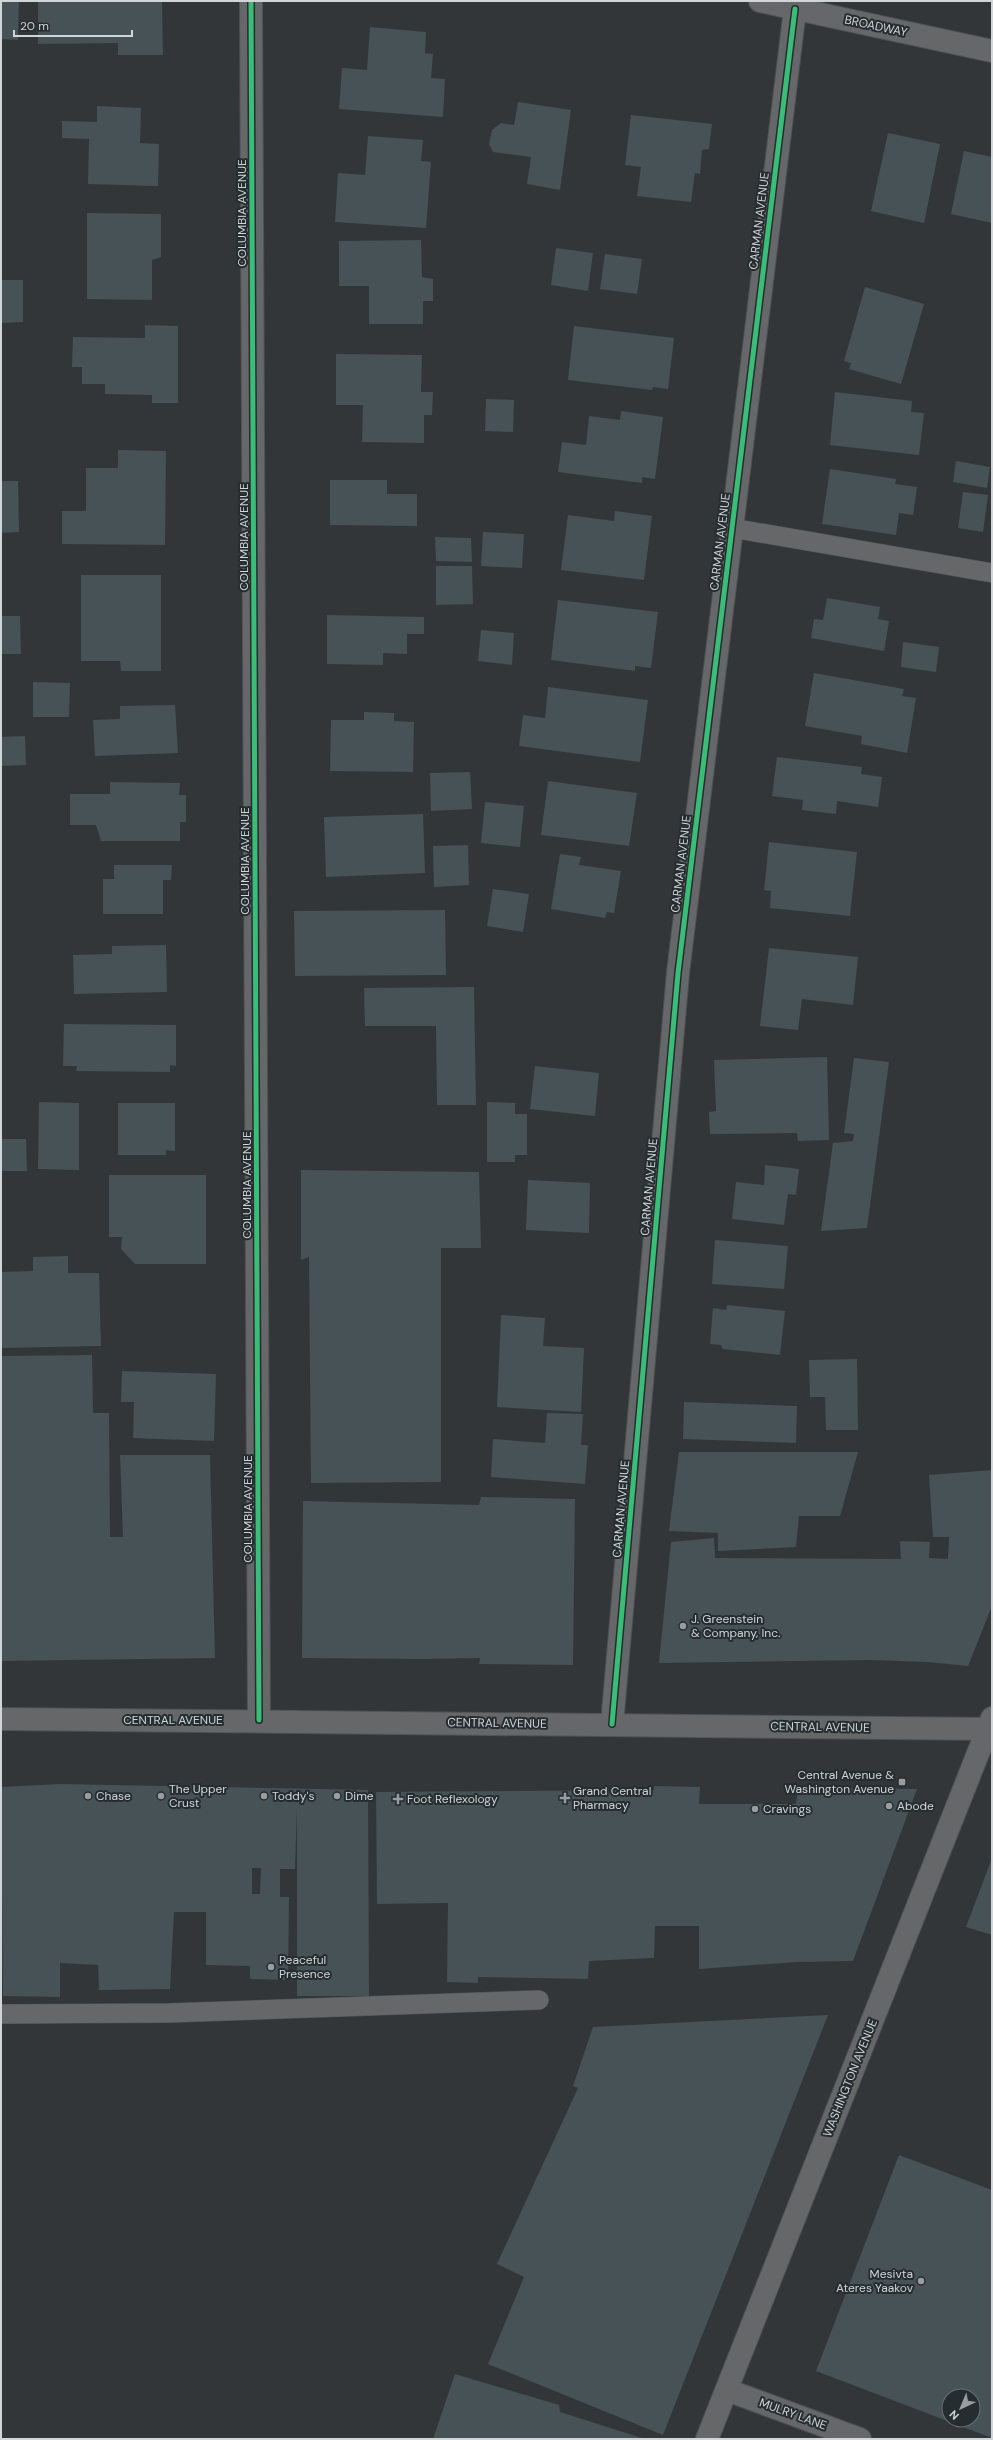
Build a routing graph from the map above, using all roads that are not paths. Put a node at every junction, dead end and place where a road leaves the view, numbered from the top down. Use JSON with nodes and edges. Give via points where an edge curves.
{"nodes":[{"id":1,"x":251,"y":1,"type":"edge"},
{"id":2,"x":760,"y":1,"type":"edge"},
{"id":3,"x":795,"y":9,"type":"junction"},
{"id":4,"x":992,"y":51,"type":"edge"},
{"id":5,"x":732,"y":528,"type":"junction"},
{"id":6,"x":992,"y":573,"type":"edge"},
{"id":7,"x":1,"y":1719,"type":"edge"},
{"id":8,"x":259,"y":1720,"type":"junction"},
{"id":9,"x":612,"y":1724,"type":"junction"},
{"id":10,"x":991,"y":1725,"type":"edge"},
{"id":11,"x":539,"y":2000,"type":"dead end"},
{"id":12,"x":1,"y":2014,"type":"edge"},
{"id":13,"x":727,"y":2390,"type":"junction"},
{"id":14,"x":707,"y":2439,"type":"edge"},
{"id":15,"x":860,"y":2439,"type":"edge"}],
"edges":[{"from":1,"to":8,"type":"street","name":"COLUMBIA AVENUE"},
{"from":2,"to":3,"type":"street","name":"BROADWAY"},
{"from":3,"to":4,"type":"street","name":"BROADWAY"},
{"from":3,"to":5,"type":"street","name":"CARMAN AVENUE"},
{"from":5,"to":6,"type":"lane"},
{"from":5,"to":9,"type":"street","name":"CARMAN AVENUE","via":[[678,973]]},
{"from":7,"to":8,"type":"street","name":"CENTRAL AVENUE"},
{"from":8,"to":9,"type":"street","name":"CENTRAL AVENUE"},
{"from":9,"to":10,"type":"street","name":"CENTRAL AVENUE"},
{"from":10,"to":13,"type":"street","name":"WASHINGTON AVENUE"},
{"from":11,"to":12,"type":"lane","via":[[168,2013]]},
{"from":13,"to":14,"type":"street","name":"WASHINGTON AVENUE"},
{"from":13,"to":15,"type":"street","name":"MULRY LANE"}]}
